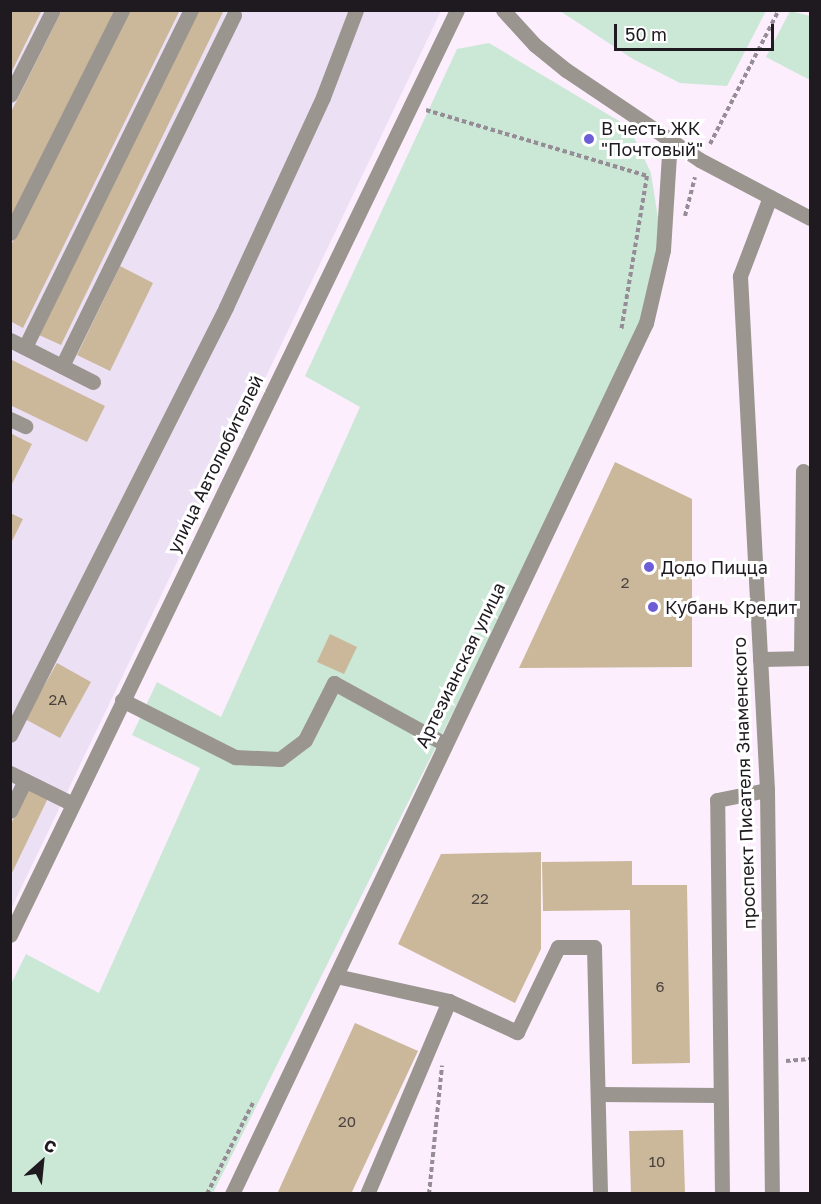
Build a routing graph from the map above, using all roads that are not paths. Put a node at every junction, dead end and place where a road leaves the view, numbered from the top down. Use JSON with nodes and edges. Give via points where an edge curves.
{"nodes":[{"id":1,"x":53,"y":10,"type":"edge"},
{"id":2,"x":122,"y":10,"type":"edge"},
{"id":3,"x":191,"y":10,"type":"edge"},
{"id":4,"x":356,"y":10,"type":"edge"},
{"id":5,"x":457,"y":10,"type":"edge"},
{"id":6,"x":503,"y":10,"type":"edge"},
{"id":7,"x":234,"y":15,"type":"dead end"},
{"id":8,"x":10,"y":95,"type":"edge"},
{"id":9,"x":670,"y":140,"type":"junction"},
{"id":10,"x":770,"y":197,"type":"junction"},
{"id":11,"x":810,"y":218,"type":"edge"},
{"id":12,"x":10,"y":233,"type":"edge"},
{"id":13,"x":10,"y":340,"type":"edge"},
{"id":14,"x":25,"y":347,"type":"junction"},
{"id":15,"x":62,"y":366,"type":"junction"},
{"id":16,"x":93,"y":382,"type":"dead end"},
{"id":17,"x":10,"y":419,"type":"edge"},
{"id":18,"x":25,"y":426,"type":"dead end"},
{"id":19,"x":803,"y":471,"type":"dead end"},
{"id":20,"x":806,"y":658,"type":"edge"},
{"id":21,"x":760,"y":659,"type":"junction"},
{"id":22,"x":122,"y":700,"type":"junction"},
{"id":23,"x":10,"y":735,"type":"edge"},
{"id":24,"x":443,"y":742,"type":"junction"},
{"id":25,"x":10,"y":773,"type":"edge"},
{"id":26,"x":25,"y":780,"type":"junction"},
{"id":27,"x":767,"y":790,"type":"junction"},
{"id":28,"x":74,"y":804,"type":"junction"},
{"id":29,"x":10,"y":811,"type":"edge"},
{"id":30,"x":10,"y":935,"type":"edge"},
{"id":31,"x":336,"y":976,"type":"junction"},
{"id":32,"x":449,"y":1002,"type":"junction"},
{"id":33,"x":599,"y":1094,"type":"junction"},
{"id":34,"x":720,"y":1095,"type":"junction"},
{"id":35,"x":232,"y":1194,"type":"edge"},
{"id":36,"x":367,"y":1194,"type":"edge"},
{"id":37,"x":600,"y":1194,"type":"edge"},
{"id":38,"x":722,"y":1194,"type":"edge"},
{"id":39,"x":772,"y":1194,"type":"edge"}],
"edges":[{"from":1,"to":8,"type":"street"},
{"from":2,"to":12,"type":"street"},
{"from":3,"to":14,"type":"street"},
{"from":4,"to":23,"type":"street","via":[[323,97],[226,307]]},
{"from":5,"to":22,"type":"street","name":"улица Автолюбителей"},
{"from":6,"to":9,"type":"street","via":[[535,45],[566,70]]},
{"from":7,"to":15,"type":"street"},
{"from":9,"to":10,"type":"street"},
{"from":9,"to":24,"type":"street","name":"Артезианская улица","via":[[663,250],[646,323]]},
{"from":10,"to":11,"type":"street"},
{"from":10,"to":21,"type":"street","name":"проспект Писателя Знаменского","via":[[740,276]]},
{"from":13,"to":14,"type":"street"},
{"from":14,"to":15,"type":"street"},
{"from":15,"to":16,"type":"street"},
{"from":17,"to":18,"type":"street"},
{"from":19,"to":20,"type":"street"},
{"from":20,"to":21,"type":"street"},
{"from":21,"to":27,"type":"street","name":"проспект Писателя Знаменского"},
{"from":22,"to":24,"type":"street","via":[[235,757],[280,759],[305,740],[334,683]]},
{"from":22,"to":28,"type":"street","name":"улица Автолюбителей"},
{"from":24,"to":31,"type":"street","name":"Артезианская улица"},
{"from":25,"to":26,"type":"street"},
{"from":26,"to":28,"type":"street"},
{"from":26,"to":29,"type":"street"},
{"from":27,"to":34,"type":"street","via":[[717,800]]},
{"from":27,"to":39,"type":"street","name":"проспект Писателя Знаменского"},
{"from":28,"to":30,"type":"street","name":"улица Автолюбителей"},
{"from":31,"to":32,"type":"street"},
{"from":31,"to":35,"type":"street","name":"Артезианская улица"},
{"from":32,"to":33,"type":"street","via":[[517,1032],[558,947],[594,947]]},
{"from":32,"to":36,"type":"street"},
{"from":33,"to":34,"type":"street"},
{"from":33,"to":37,"type":"street"},
{"from":34,"to":38,"type":"street"}]}
